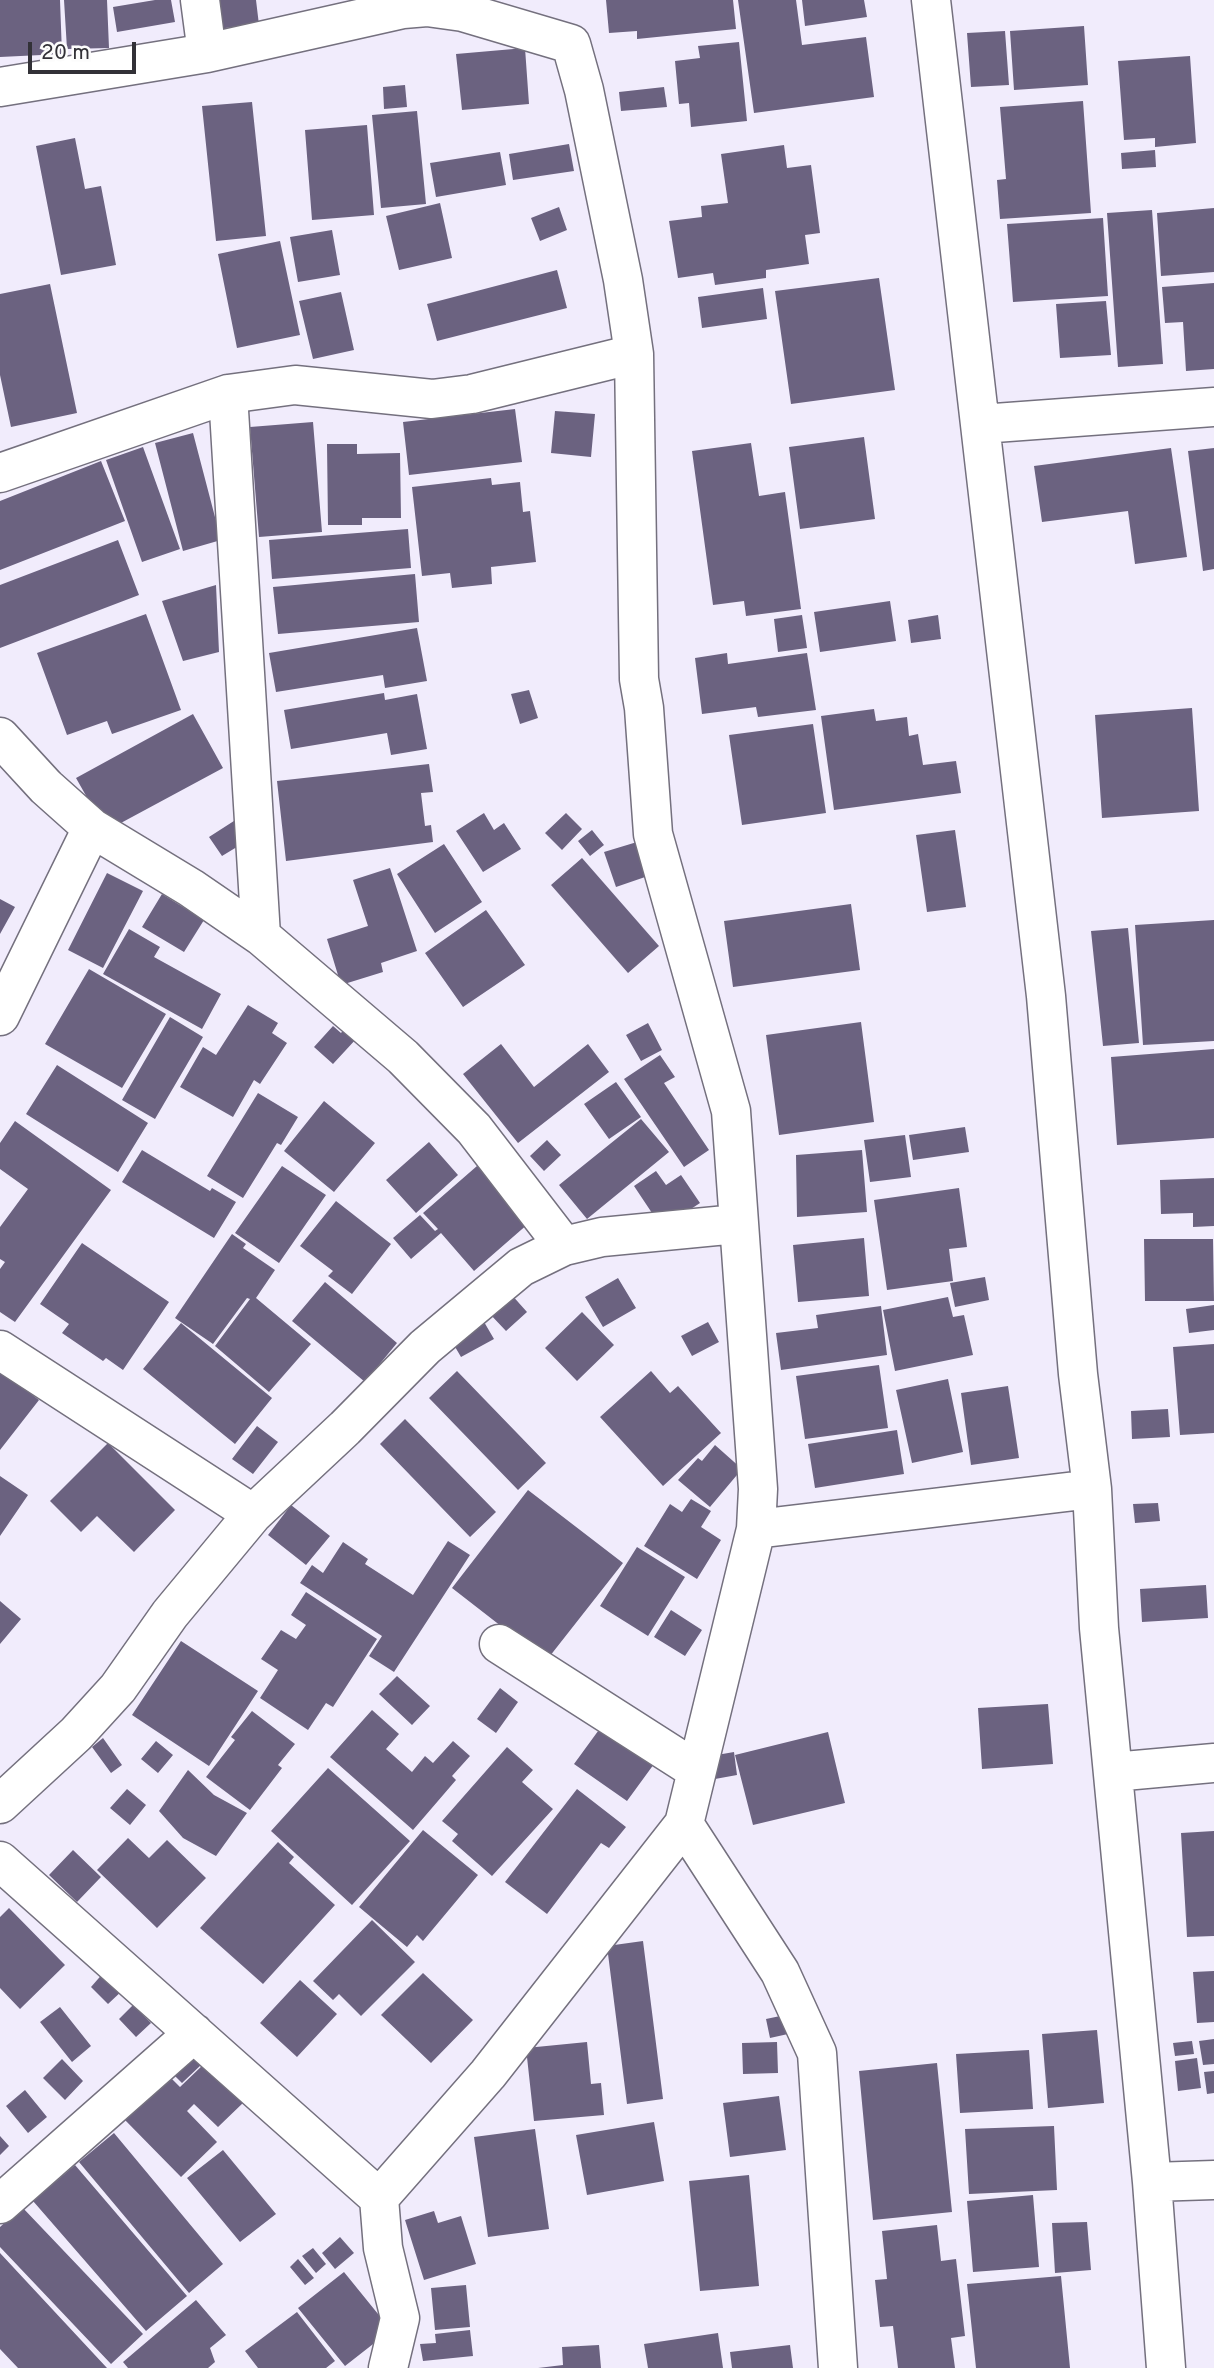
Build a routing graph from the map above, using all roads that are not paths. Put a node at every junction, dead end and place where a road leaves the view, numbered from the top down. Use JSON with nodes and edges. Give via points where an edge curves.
{"nodes":[{"id":1,"x":200,"y":0,"type":"edge"},
{"id":2,"x":931,"y":0,"type":"edge"},
{"id":3,"x":207,"y":53,"type":"junction"},
{"id":4,"x":0,"y":87,"type":"edge"},
{"id":5,"x":634,"y":354,"type":"junction"},
{"id":6,"x":228,"y":394,"type":"junction"},
{"id":7,"x":1214,"y":407,"type":"edge"},
{"id":8,"x":981,"y":424,"type":"junction"},
{"id":9,"x":0,"y":473,"type":"edge"},
{"id":10,"x":0,"y":737,"type":"edge"},
{"id":11,"x":92,"y":828,"type":"junction"},
{"id":12,"x":261,"y":936,"type":"junction"},
{"id":13,"x":0,"y":1016,"type":"edge"},
{"id":14,"x":737,"y":1224,"type":"junction"},
{"id":15,"x":564,"y":1246,"type":"junction"},
{"id":16,"x":0,"y":1350,"type":"edge"},
{"id":17,"x":1092,"y":1489,"type":"junction"},
{"id":18,"x":253,"y":1514,"type":"junction"},
{"id":19,"x":756,"y":1529,"type":"junction"},
{"id":20,"x":499,"y":1644,"type":"dead end"},
{"id":21,"x":1214,"y":1763,"type":"edge"},
{"id":22,"x":696,"y":1770,"type":"junction"},
{"id":23,"x":1112,"y":1772,"type":"junction"},
{"id":24,"x":0,"y":1804,"type":"edge"},
{"id":25,"x":684,"y":1824,"type":"junction"},
{"id":26,"x":0,"y":1861,"type":"edge"},
{"id":27,"x":194,"y":2033,"type":"junction"},
{"id":28,"x":1214,"y":2180,"type":"edge"},
{"id":29,"x":1152,"y":2182,"type":"junction"},
{"id":30,"x":379,"y":2198,"type":"junction"},
{"id":31,"x":0,"y":2204,"type":"edge"},
{"id":32,"x":388,"y":2368,"type":"edge"},
{"id":33,"x":838,"y":2368,"type":"edge"},
{"id":34,"x":1166,"y":2368,"type":"edge"}],
"edges":[{"from":1,"to":3,"type":"street"},
{"from":2,"to":8,"type":"street"},
{"from":3,"to":4,"type":"street"},
{"from":3,"to":5,"type":"street","via":[[403,9],[427,8],[463,12],[571,44],[623,280]]},
{"from":5,"to":6,"type":"street","via":[[472,394],[432,399],[295,385]]},
{"from":5,"to":14,"type":"street","via":[[639,680],[653,834],[731,1111]]},
{"from":6,"to":9,"type":"street"},
{"from":6,"to":12,"type":"street"},
{"from":7,"to":8,"type":"street"},
{"from":8,"to":17,"type":"street","via":[[1045,982]]},
{"from":10,"to":11,"type":"street"},
{"from":11,"to":12,"type":"street"},
{"from":11,"to":13,"type":"street"},
{"from":12,"to":15,"type":"street","via":[[403,1057],[474,1129]]},
{"from":14,"to":15,"type":"street","via":[[602,1237]]},
{"from":14,"to":19,"type":"street","via":[[758,1489]]},
{"from":15,"to":18,"type":"street","via":[[521,1267],[425,1347]]},
{"from":16,"to":18,"type":"street"},
{"from":17,"to":19,"type":"street"},
{"from":17,"to":23,"type":"street"},
{"from":18,"to":24,"type":"street","via":[[170,1614],[118,1688]]},
{"from":19,"to":22,"type":"street"},
{"from":20,"to":22,"type":"street"},
{"from":21,"to":23,"type":"street"},
{"from":22,"to":25,"type":"street"},
{"from":23,"to":29,"type":"street"},
{"from":25,"to":30,"type":"street","via":[[488,2074]]},
{"from":25,"to":33,"type":"street","via":[[780,1972],[817,2053]]},
{"from":26,"to":27,"type":"street"},
{"from":27,"to":30,"type":"street"},
{"from":27,"to":31,"type":"street"},
{"from":28,"to":29,"type":"street"},
{"from":29,"to":34,"type":"street"},
{"from":30,"to":32,"type":"street","via":[[383,2248],[400,2318]]}]}
